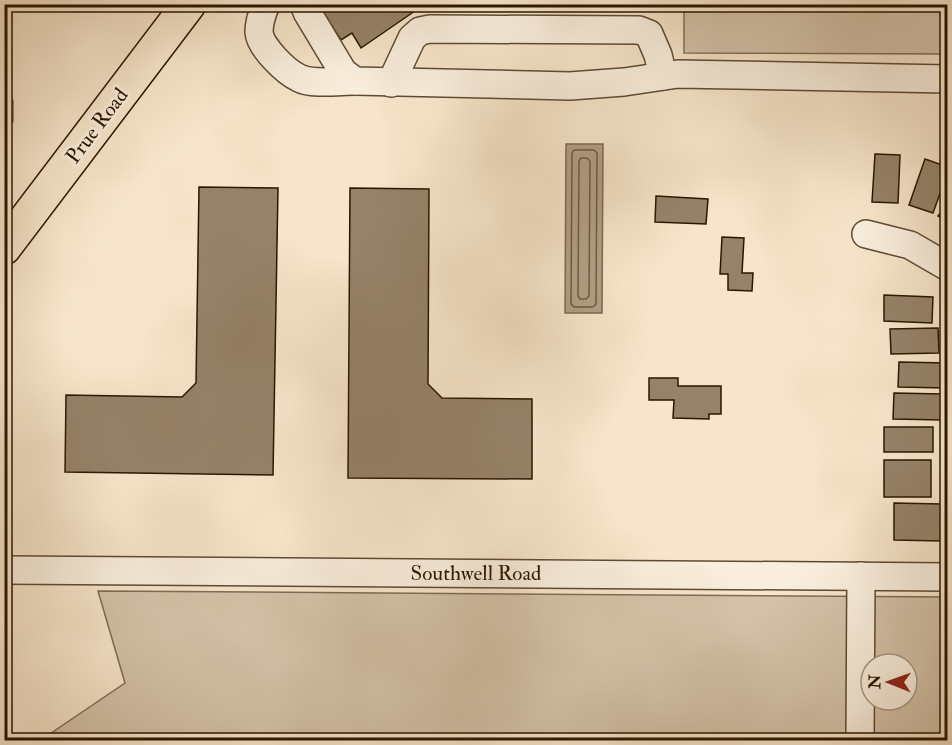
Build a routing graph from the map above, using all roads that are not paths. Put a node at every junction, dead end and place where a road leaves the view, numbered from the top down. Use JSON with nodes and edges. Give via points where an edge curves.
{"nodes":[{"id":1,"x":189,"y":4,"type":"edge"},
{"id":2,"x":266,"y":4,"type":"edge"},
{"id":3,"x":303,"y":4,"type":"edge"},
{"id":4,"x":663,"y":76,"type":"junction"},
{"id":5,"x":948,"y":79,"type":"edge"},
{"id":6,"x":356,"y":81,"type":"junction"},
{"id":7,"x":391,"y":83,"type":"junction"},
{"id":8,"x":866,"y":234,"type":"dead end"},
{"id":9,"x":4,"y":248,"type":"edge"},
{"id":10,"x":948,"y":267,"type":"edge"},
{"id":11,"x":4,"y":570,"type":"edge"},
{"id":12,"x":861,"y":576,"type":"junction"},
{"id":13,"x":948,"y":577,"type":"edge"},
{"id":14,"x":860,"y":741,"type":"edge"}],
"edges":[{"from":1,"to":9,"type":"main road","name":"Prue Road"},
{"from":2,"to":6,"type":"street","via":[[259,33],[279,63],[299,79]]},
{"from":3,"to":6,"type":"street","via":[[343,72]]},
{"from":4,"to":5,"type":"street"},
{"from":4,"to":7,"type":"street","via":[[570,86]]},
{"from":4,"to":7,"type":"street","via":[[649,34],[639,30],[430,28],[412,38]]},
{"from":6,"to":7,"type":"street"},
{"from":8,"to":10,"type":"street","via":[[910,245]]},
{"from":11,"to":12,"type":"street","name":"Southwell Road"},
{"from":12,"to":13,"type":"street","name":"Southwell Road"},
{"from":12,"to":14,"type":"street"}]}
